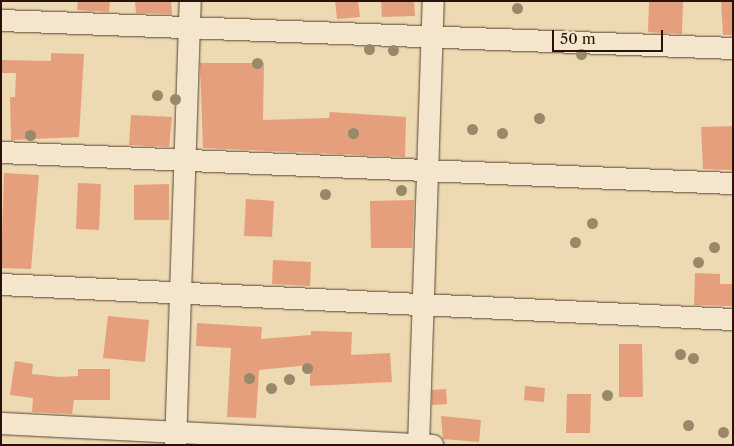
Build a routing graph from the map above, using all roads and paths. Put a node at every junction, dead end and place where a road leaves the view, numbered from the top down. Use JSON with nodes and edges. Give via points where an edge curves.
{"nodes":[{"id":1,"x":190,"y":1,"type":"edge"},
{"id":2,"x":433,"y":1,"type":"edge"},
{"id":3,"x":1,"y":20,"type":"edge"},
{"id":4,"x":189,"y":27,"type":"junction"},
{"id":5,"x":432,"y":36,"type":"junction"},
{"id":6,"x":733,"y":48,"type":"edge"},
{"id":7,"x":1,"y":152,"type":"edge"},
{"id":8,"x":185,"y":160,"type":"junction"},
{"id":9,"x":427,"y":170,"type":"junction"},
{"id":10,"x":733,"y":183,"type":"edge"},
{"id":11,"x":1,"y":284,"type":"edge"},
{"id":12,"x":180,"y":292,"type":"junction"},
{"id":13,"x":423,"y":304,"type":"junction"},
{"id":14,"x":733,"y":319,"type":"edge"},
{"id":15,"x":1,"y":423,"type":"edge"},
{"id":16,"x":175,"y":437,"type":"edge"},
{"id":17,"x":423,"y":444,"type":"edge"}],
"edges":[{"from":1,"to":4,"type":"street"},
{"from":2,"to":5,"type":"street"},
{"from":3,"to":4,"type":"street"},
{"from":4,"to":5,"type":"street"},
{"from":4,"to":8,"type":"street"},
{"from":5,"to":6,"type":"street"},
{"from":5,"to":9,"type":"street"},
{"from":7,"to":8,"type":"street"},
{"from":8,"to":9,"type":"street"},
{"from":8,"to":12,"type":"street"},
{"from":9,"to":10,"type":"street"},
{"from":9,"to":13,"type":"street"},
{"from":11,"to":12,"type":"street"},
{"from":12,"to":13,"type":"street"},
{"from":12,"to":16,"type":"street"},
{"from":13,"to":14,"type":"street"},
{"from":13,"to":17,"type":"street"},
{"from":15,"to":16,"type":"street"},
{"from":16,"to":17,"type":"street"}]}
